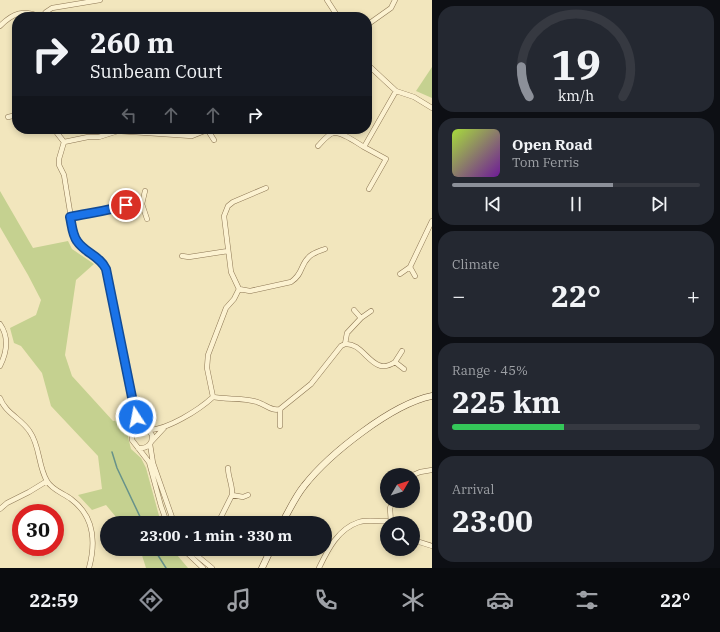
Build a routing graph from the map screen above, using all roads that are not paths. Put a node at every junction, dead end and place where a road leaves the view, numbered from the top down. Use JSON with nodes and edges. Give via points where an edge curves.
{"nodes":[{"id":1,"x":100,"y":0,"type":"edge"},
{"id":2,"x":327,"y":0,"type":"edge"},
{"id":3,"x":396,"y":0,"type":"edge"},
{"id":4,"x":87,"y":1,"type":"edge"},
{"id":5,"x":46,"y":12,"type":"edge"},
{"id":6,"x":335,"y":12,"type":"edge"},
{"id":7,"x":12,"y":17,"type":"edge"},
{"id":8,"x":372,"y":21,"type":"edge"},
{"id":9,"x":0,"y":26,"type":"edge"},
{"id":10,"x":372,"y":69,"type":"edge"},
{"id":11,"x":396,"y":91,"type":"junction"},
{"id":12,"x":432,"y":108,"type":"edge"},
{"id":13,"x":12,"y":116,"type":"edge"},
{"id":14,"x":8,"y":117,"type":"dead end"},
{"id":15,"x":372,"y":133,"type":"edge"},
{"id":16,"x":58,"y":134,"type":"edge"},
{"id":17,"x":108,"y":134,"type":"edge"},
{"id":18,"x":162,"y":134,"type":"edge"},
{"id":19,"x":196,"y":134,"type":"edge"},
{"id":20,"x":210,"y":134,"type":"edge"},
{"id":21,"x":331,"y":134,"type":"edge"},
{"id":22,"x":340,"y":134,"type":"edge"},
{"id":23,"x":371,"y":134,"type":"edge"},
{"id":24,"x":214,"y":140,"type":"dead end"},
{"id":25,"x":64,"y":142,"type":"junction"},
{"id":26,"x":318,"y":146,"type":"dead end"},
{"id":27,"x":364,"y":147,"type":"junction"},
{"id":28,"x":266,"y":188,"type":"dead end"},
{"id":29,"x":369,"y":189,"type":"dead end"},
{"id":30,"x":145,"y":191,"type":"dead end"},
{"id":31,"x":142,"y":204,"type":"junction"},
{"id":32,"x":70,"y":217,"type":"junction"},
{"id":33,"x":147,"y":219,"type":"dead end"},
{"id":34,"x":432,"y":221,"type":"edge"},
{"id":35,"x":325,"y":249,"type":"dead end"},
{"id":36,"x":228,"y":251,"type":"junction"},
{"id":37,"x":182,"y":256,"type":"dead end"},
{"id":38,"x":410,"y":267,"type":"junction"},
{"id":39,"x":400,"y":274,"type":"dead end"},
{"id":40,"x":415,"y":276,"type":"dead end"},
{"id":41,"x":239,"y":289,"type":"junction"},
{"id":42,"x":354,"y":310,"type":"dead end"},
{"id":43,"x":371,"y":311,"type":"dead end"},
{"id":44,"x":361,"y":318,"type":"junction"},
{"id":45,"x":0,"y":324,"type":"edge"},
{"id":46,"x":345,"y":344,"type":"junction"},
{"id":47,"x":402,"y":352,"type":"dead end"},
{"id":48,"x":395,"y":362,"type":"junction"},
{"id":49,"x":0,"y":366,"type":"edge"},
{"id":50,"x":404,"y":369,"type":"dead end"},
{"id":51,"x":432,"y":396,"type":"edge"},
{"id":52,"x":213,"y":397,"type":"junction"},
{"id":53,"x":0,"y":398,"type":"edge"},
{"id":54,"x":280,"y":409,"type":"junction"},
{"id":55,"x":136,"y":417,"type":"junction"},
{"id":56,"x":280,"y":426,"type":"dead end"},
{"id":57,"x":165,"y":427,"type":"junction"},
{"id":58,"x":146,"y":429,"type":"junction"},
{"id":59,"x":135,"y":431,"type":"junction"},
{"id":60,"x":151,"y":443,"type":"junction"},
{"id":61,"x":138,"y":448,"type":"junction"},
{"id":62,"x":228,"y":468,"type":"dead end"},
{"id":63,"x":432,"y":470,"type":"edge"},
{"id":64,"x":420,"y":472,"type":"edge"},
{"id":65,"x":47,"y":481,"type":"junction"},
{"id":66,"x":232,"y":495,"type":"junction"},
{"id":67,"x":248,"y":495,"type":"dead end"},
{"id":68,"x":0,"y":508,"type":"edge"},
{"id":69,"x":164,"y":516,"type":"edge"},
{"id":70,"x":172,"y":516,"type":"edge"},
{"id":71,"x":222,"y":516,"type":"edge"},
{"id":72,"x":286,"y":516,"type":"edge"},
{"id":73,"x":380,"y":522,"type":"edge"},
{"id":74,"x":420,"y":542,"type":"edge"},
{"id":75,"x":432,"y":546,"type":"edge"},
{"id":76,"x":192,"y":556,"type":"edge"},
{"id":77,"x":197,"y":556,"type":"edge"},
{"id":78,"x":268,"y":556,"type":"edge"},
{"id":79,"x":263,"y":567,"type":"edge"},
{"id":80,"x":89,"y":568,"type":"edge"},
{"id":81,"x":203,"y":568,"type":"edge"},
{"id":82,"x":212,"y":568,"type":"edge"},
{"id":83,"x":320,"y":568,"type":"edge"}],
"edges":[{"from":1,"to":4,"type":"street"},
{"from":2,"to":6,"type":"street"},
{"from":3,"to":8,"type":"street","via":[[391,8]]},
{"from":4,"to":5,"type":"street","via":[[52,8]]},
{"from":7,"to":9,"type":"street"},
{"from":10,"to":11,"type":"street"},
{"from":11,"to":12,"type":"street","via":[[414,97]]},
{"from":11,"to":15,"type":"street"},
{"from":13,"to":14,"type":"street"},
{"from":16,"to":25,"type":"street"},
{"from":17,"to":25,"type":"street"},
{"from":18,"to":19,"type":"street"},
{"from":20,"to":24,"type":"street"},
{"from":21,"to":26,"type":"street"},
{"from":22,"to":27,"type":"street"},
{"from":23,"to":27,"type":"street"},
{"from":25,"to":32,"type":"street","via":[[59,165],[64,174]]},
{"from":27,"to":29,"type":"street","via":[[386,159]]},
{"from":28,"to":36,"type":"street","via":[[228,206],[224,216]]},
{"from":30,"to":31,"type":"street"},
{"from":31,"to":32,"type":"street"},
{"from":31,"to":33,"type":"street"},
{"from":32,"to":55,"type":"street","via":[[78,242],[100,259],[106,269]]},
{"from":34,"to":38,"type":"street"},
{"from":35,"to":41,"type":"street","via":[[308,257],[300,273],[291,282],[250,291]]},
{"from":36,"to":37,"type":"street"},
{"from":36,"to":41,"type":"street","via":[[231,272]]},
{"from":38,"to":39,"type":"street"},
{"from":38,"to":40,"type":"street"},
{"from":41,"to":52,"type":"street","via":[[226,308],[208,355],[207,368]]},
{"from":42,"to":44,"type":"street"},
{"from":43,"to":44,"type":"street"},
{"from":44,"to":46,"type":"street","via":[[347,333]]},
{"from":45,"to":49,"type":"street","via":[[6,337],[6,346]]},
{"from":46,"to":48,"type":"street","via":[[354,346],[380,366]]},
{"from":46,"to":54,"type":"street","via":[[311,384]]},
{"from":47,"to":48,"type":"street"},
{"from":48,"to":50,"type":"street"},
{"from":51,"to":72,"type":"street","via":[[387,415],[338,451],[304,487]]},
{"from":52,"to":54,"type":"street","via":[[242,398],[259,402],[272,409]]},
{"from":52,"to":57,"type":"street","via":[[204,406]]},
{"from":53,"to":65,"type":"street","via":[[6,408],[34,436]]},
{"from":54,"to":56,"type":"street"},
{"from":55,"to":58,"type":"street"},
{"from":55,"to":59,"type":"street"},
{"from":57,"to":58,"type":"street"},
{"from":57,"to":60,"type":"street"},
{"from":58,"to":59,"type":"street"},
{"from":58,"to":60,"type":"street","via":[[152,435]]},
{"from":59,"to":61,"type":"street","via":[[132,440]]},
{"from":60,"to":61,"type":"street","via":[[145,448]]},
{"from":60,"to":70,"type":"street","via":[[153,463]]},
{"from":61,"to":69,"type":"street","via":[[149,462]]},
{"from":62,"to":66,"type":"street"},
{"from":63,"to":64,"type":"street"},
{"from":65,"to":68,"type":"street"},
{"from":65,"to":80,"type":"street","via":[[80,506],[85,514],[93,540]]},
{"from":66,"to":67,"type":"street"},
{"from":66,"to":71,"type":"street"},
{"from":73,"to":83,"type":"street","via":[[359,522],[343,530],[329,548]]},
{"from":74,"to":75,"type":"street"},
{"from":76,"to":81,"type":"street"},
{"from":77,"to":82,"type":"street"},
{"from":78,"to":79,"type":"street"}]}
